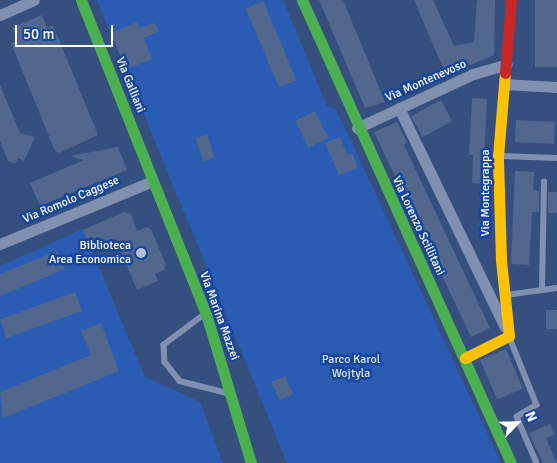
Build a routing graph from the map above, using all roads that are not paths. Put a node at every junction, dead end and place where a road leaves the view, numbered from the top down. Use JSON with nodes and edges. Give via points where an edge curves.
{"nodes":[{"id":1,"x":34,"y":0,"type":"edge"},
{"id":2,"x":81,"y":0,"type":"edge"},
{"id":3,"x":302,"y":0,"type":"edge"},
{"id":4,"x":511,"y":0,"type":"edge"},
{"id":5,"x":0,"y":14,"type":"edge"},
{"id":6,"x":507,"y":64,"type":"junction"},
{"id":7,"x":505,"y":84,"type":"junction"},
{"id":8,"x":557,"y":87,"type":"edge"},
{"id":9,"x":399,"y":108,"type":"junction"},
{"id":10,"x":358,"y":128,"type":"junction"},
{"id":11,"x":498,"y":156,"type":"junction"},
{"id":12,"x":557,"y":158,"type":"edge"},
{"id":13,"x":153,"y":181,"type":"junction"},
{"id":14,"x":544,"y":182,"type":"dead end"},
{"id":15,"x":0,"y":244,"type":"edge"},
{"id":16,"x":542,"y":288,"type":"junction"},
{"id":17,"x":557,"y":288,"type":"edge"},
{"id":18,"x":505,"y":296,"type":"junction"},
{"id":19,"x":206,"y":314,"type":"junction"},
{"id":20,"x":509,"y":336,"type":"junction"},
{"id":21,"x":465,"y":358,"type":"junction"},
{"id":22,"x":232,"y":394,"type":"junction"},
{"id":23,"x":251,"y":463,"type":"edge"},
{"id":24,"x":511,"y":463,"type":"edge"},
{"id":25,"x":537,"y":463,"type":"edge"}],
"edges":[{"from":1,"to":5,"type":"street"},
{"from":2,"to":13,"type":"street","name":"Via Galliani"},
{"from":3,"to":10,"type":"street","name":"Via Lorenzo Scillitani"},
{"from":4,"to":6,"type":"street","name":"Via Montegrappa"},
{"from":6,"to":7,"type":"street","name":"Via Montegrappa"},
{"from":6,"to":9,"type":"street","name":"Via Montenevoso","via":[[473,74]]},
{"from":7,"to":8,"type":"street"},
{"from":7,"to":11,"type":"street","name":"Via Montegrappa"},
{"from":9,"to":10,"type":"street","name":"Via Montenevoso"},
{"from":9,"to":20,"type":"street"},
{"from":10,"to":21,"type":"street","name":"Via Lorenzo Scillitani"},
{"from":11,"to":12,"type":"lane"},
{"from":11,"to":18,"type":"street","name":"Via Montegrappa"},
{"from":13,"to":15,"type":"street","name":"Via Romolo Caggese"},
{"from":13,"to":19,"type":"street","name":"Via Marina Mazzei"},
{"from":14,"to":16,"type":"lane"},
{"from":16,"to":17,"type":"lane"},
{"from":16,"to":18,"type":"lane"},
{"from":18,"to":20,"type":"street","name":"Via Montegrappa"},
{"from":19,"to":22,"type":"street","name":"Via Marina Mazzei"},
{"from":19,"to":22,"type":"lane","via":[[164,345],[165,362],[180,381]]},
{"from":20,"to":21,"type":"street"},
{"from":20,"to":25,"type":"lane","via":[[538,405],[517,416]]},
{"from":21,"to":24,"type":"street","name":"Via Lorenzo Scillitani"},
{"from":22,"to":23,"type":"street","name":"Via Marina Mazzei"}]}
